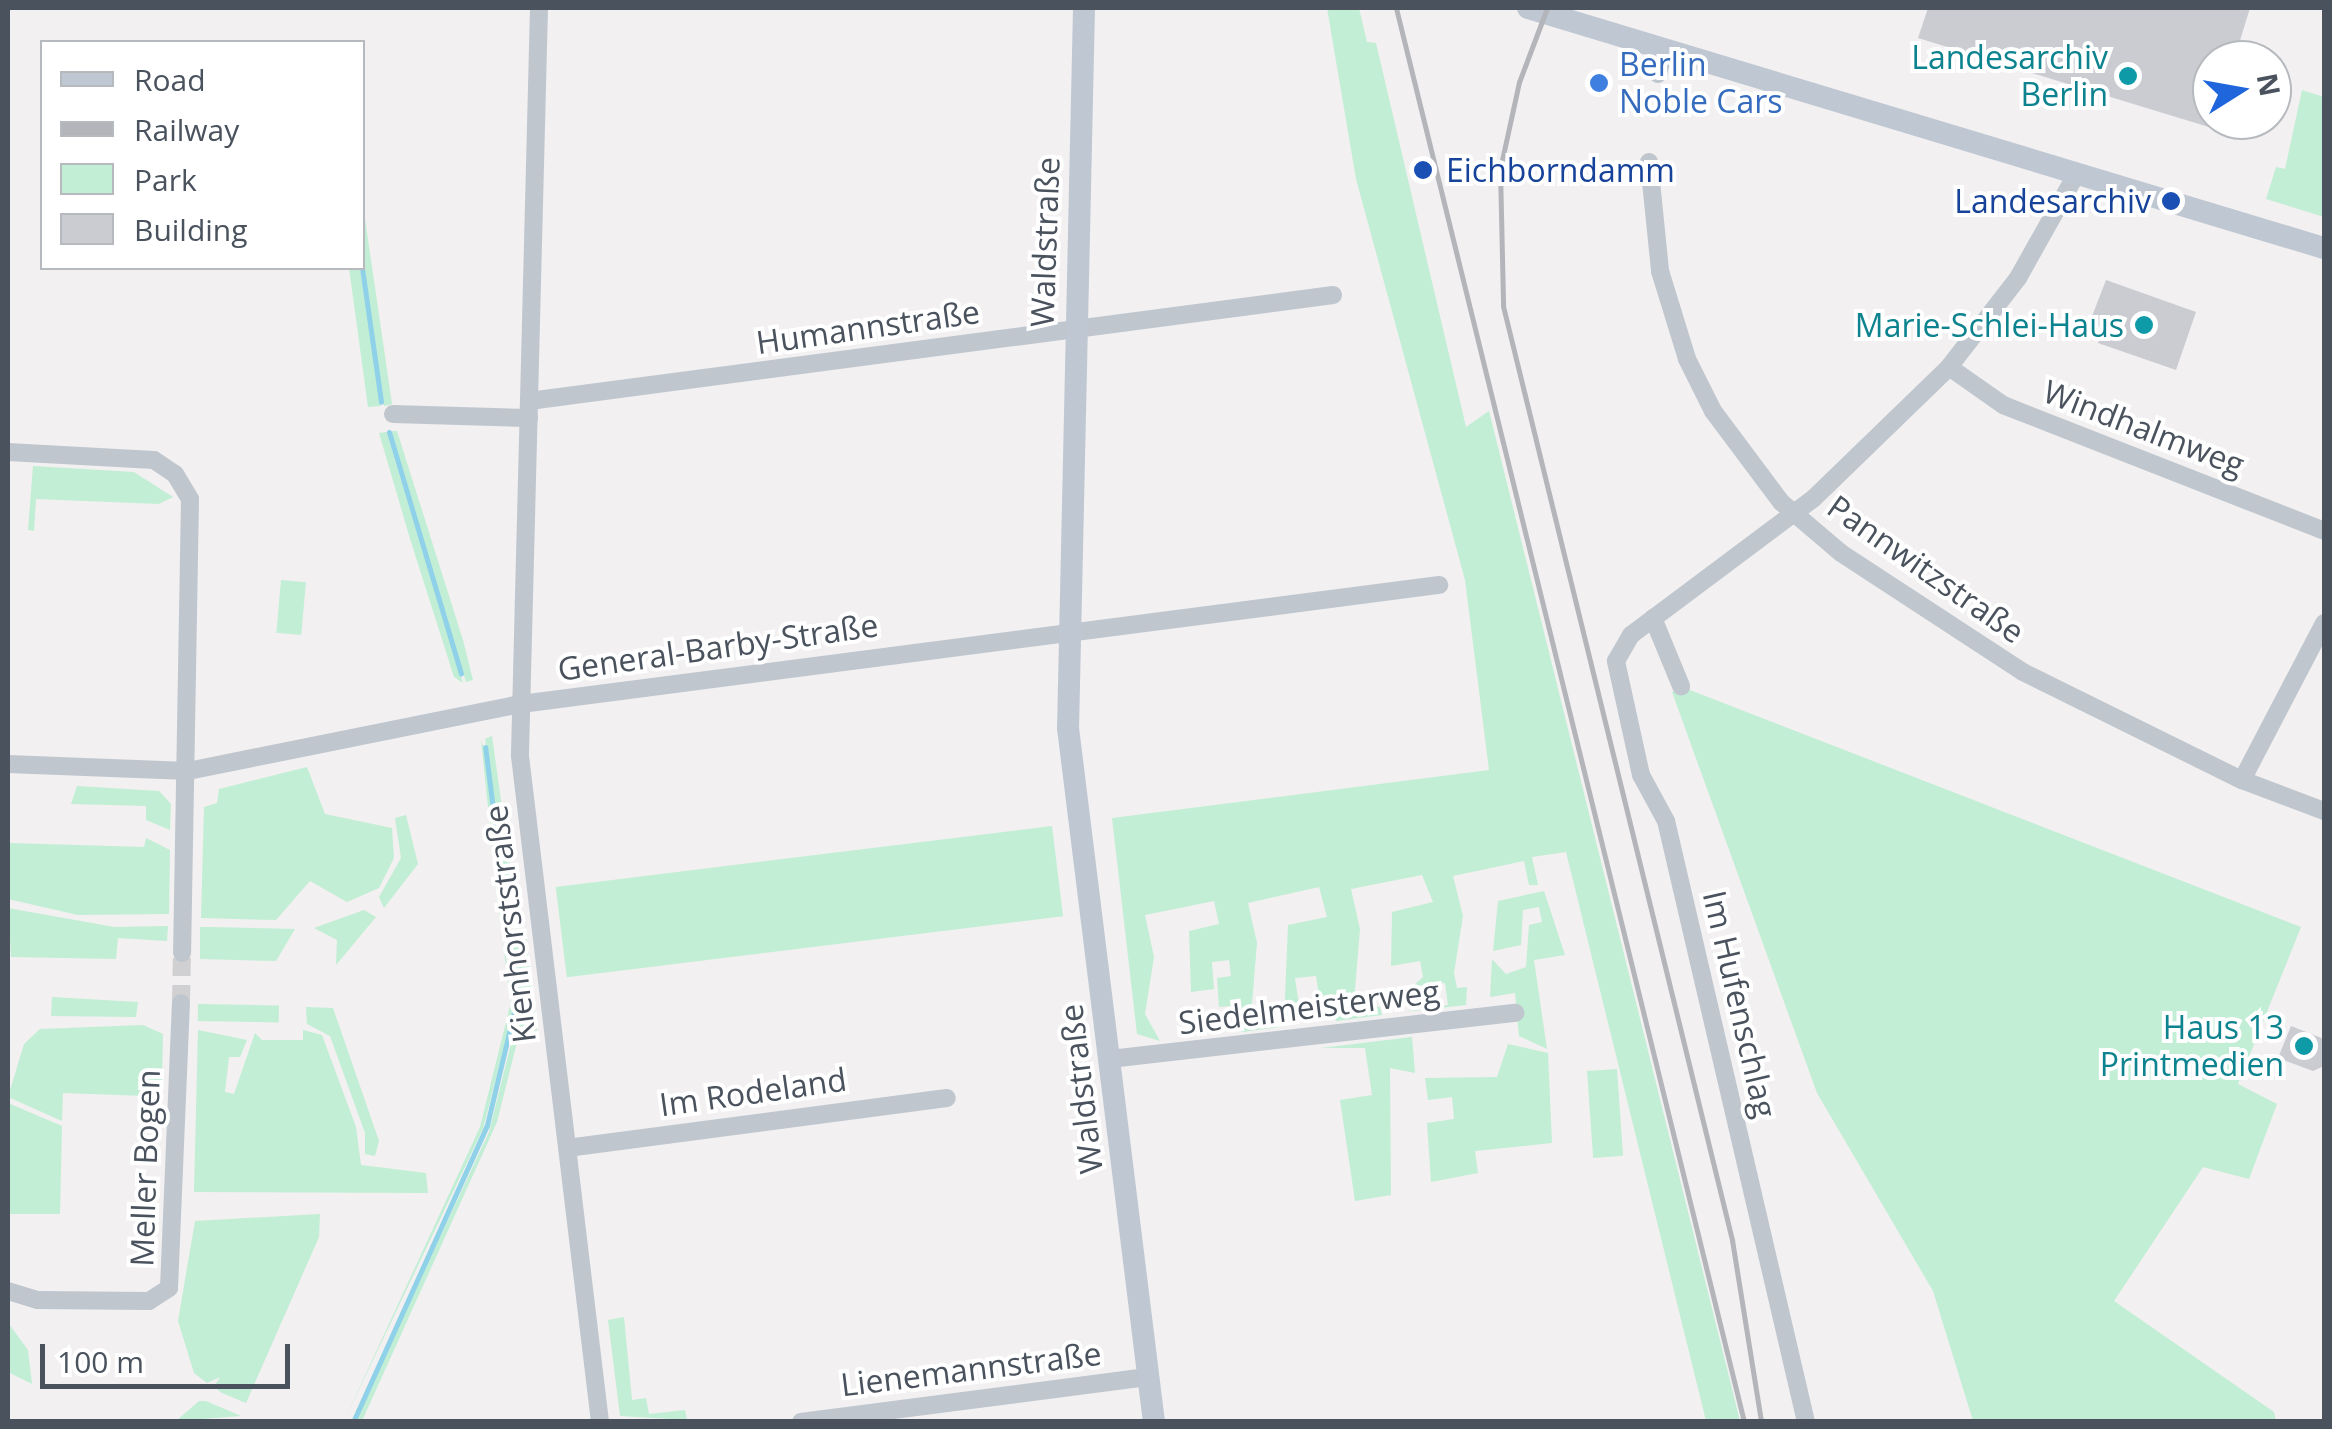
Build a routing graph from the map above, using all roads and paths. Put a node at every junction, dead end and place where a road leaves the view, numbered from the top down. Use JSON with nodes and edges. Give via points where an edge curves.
{"nodes":[{"id":1,"x":539,"y":8,"type":"edge"},
{"id":2,"x":1084,"y":8,"type":"edge"},
{"id":3,"x":1528,"y":8,"type":"edge"},
{"id":4,"x":1665,"y":48,"type":"junction"},
{"id":5,"x":1658,"y":74,"type":"dead end"},
{"id":6,"x":1649,"y":162,"type":"dead end"},
{"id":7,"x":2077,"y":173,"type":"junction"},
{"id":8,"x":2324,"y":248,"type":"edge"},
{"id":9,"x":1333,"y":294,"type":"dead end"},
{"id":10,"x":1075,"y":330,"type":"junction"},
{"id":11,"x":1948,"y":367,"type":"junction"},
{"id":12,"x":529,"y":409,"type":"junction"},
{"id":13,"x":392,"y":414,"type":"dead end"},
{"id":14,"x":8,"y":452,"type":"edge"},
{"id":15,"x":1794,"y":513,"type":"junction"},
{"id":16,"x":2324,"y":531,"type":"edge"},
{"id":17,"x":1440,"y":586,"type":"dead end"},
{"id":18,"x":1652,"y":618,"type":"junction"},
{"id":19,"x":2324,"y":623,"type":"edge"},
{"id":20,"x":1073,"y":630,"type":"junction"},
{"id":21,"x":1681,"y":686,"type":"dead end"},
{"id":22,"x":521,"y":704,"type":"junction"},
{"id":23,"x":8,"y":764,"type":"edge"},
{"id":24,"x":188,"y":771,"type":"junction"},
{"id":25,"x":2242,"y":780,"type":"junction"},
{"id":26,"x":2324,"y":811,"type":"edge"},
{"id":27,"x":182,"y":953,"type":"tunnel mouth"},
{"id":28,"x":181,"y":1004,"type":"tunnel mouth"},
{"id":29,"x":1515,"y":1013,"type":"dead end"},
{"id":30,"x":1110,"y":1059,"type":"junction"},
{"id":31,"x":946,"y":1098,"type":"dead end"},
{"id":32,"x":567,"y":1148,"type":"junction"},
{"id":33,"x":8,"y":1291,"type":"edge"},
{"id":34,"x":1149,"y":1377,"type":"junction"},
{"id":35,"x":600,"y":1422,"type":"edge"},
{"id":36,"x":801,"y":1422,"type":"edge"},
{"id":37,"x":1154,"y":1422,"type":"edge"},
{"id":38,"x":1806,"y":1422,"type":"edge"}],
"edges":[{"from":1,"to":12,"type":"street","name":"Kienhorststraße"},
{"from":2,"to":10,"type":"main road","name":"Waldstraße"},
{"from":3,"to":4,"type":"main road"},
{"from":4,"to":5,"type":"street"},
{"from":4,"to":7,"type":"main road"},
{"from":6,"to":15,"type":"street","name":"Pannwitzstraße","via":[[1660,271],[1688,359],[1731,439]]},
{"from":7,"to":8,"type":"main road"},
{"from":7,"to":11,"type":"street","name":"Im Hufenschlag","via":[[2018,278]]},
{"from":9,"to":10,"type":"street","name":"Humannstraße"},
{"from":10,"to":12,"type":"street","name":"Humannstraße"},
{"from":10,"to":20,"type":"main road","name":"Waldstraße","via":[[1074,479],[1082,508]]},
{"from":11,"to":15,"type":"street","name":"Im Hufenschlag"},
{"from":11,"to":16,"type":"street","name":"Windhalmweg","via":[[2003,405]]},
{"from":12,"to":13,"type":"street"},
{"from":12,"to":22,"type":"street","name":"Kienhorststraße"},
{"from":14,"to":24,"type":"street","via":[[154,460],[184,486],[194,519]]},
{"from":15,"to":18,"type":"street","name":"Im Hufenschlag"},
{"from":15,"to":25,"type":"street","name":"Pannwitzstraße","via":[[1840,553],[2010,664]]},
{"from":17,"to":20,"type":"street","name":"General-Barby-Straße"},
{"from":18,"to":21,"type":"street"},
{"from":18,"to":38,"type":"street","name":"Im Hufenschlag","via":[[1616,661],[1641,775],[1666,821]]},
{"from":19,"to":25,"type":"street"},
{"from":20,"to":22,"type":"street","name":"General-Barby-Straße"},
{"from":20,"to":30,"type":"main road","name":"Waldstraße","via":[[1075,748]]},
{"from":22,"to":24,"type":"street","name":"General-Barby-Straße"},
{"from":22,"to":32,"type":"street","name":"Kienhorststraße","via":[[520,756]]},
{"from":23,"to":24,"type":"street","name":"General-Barby-Straße"},
{"from":24,"to":27,"type":"street"},
{"from":25,"to":26,"type":"street","name":"Pannwitzstraße"},
{"from":28,"to":33,"type":"street","name":"Meller Bogen","via":[[169,1288],[148,1301],[38,1300]]},
{"from":29,"to":30,"type":"street","name":"Siedelmeisterweg"},
{"from":30,"to":34,"type":"main road","name":"Waldstraße"},
{"from":31,"to":32,"type":"street","name":"Im Rodeland"},
{"from":32,"to":35,"type":"street","name":"Kienhorststraße"},
{"from":34,"to":36,"type":"street","name":"Lienemannstraße"},
{"from":34,"to":37,"type":"main road","name":"Waldstraße"}]}
